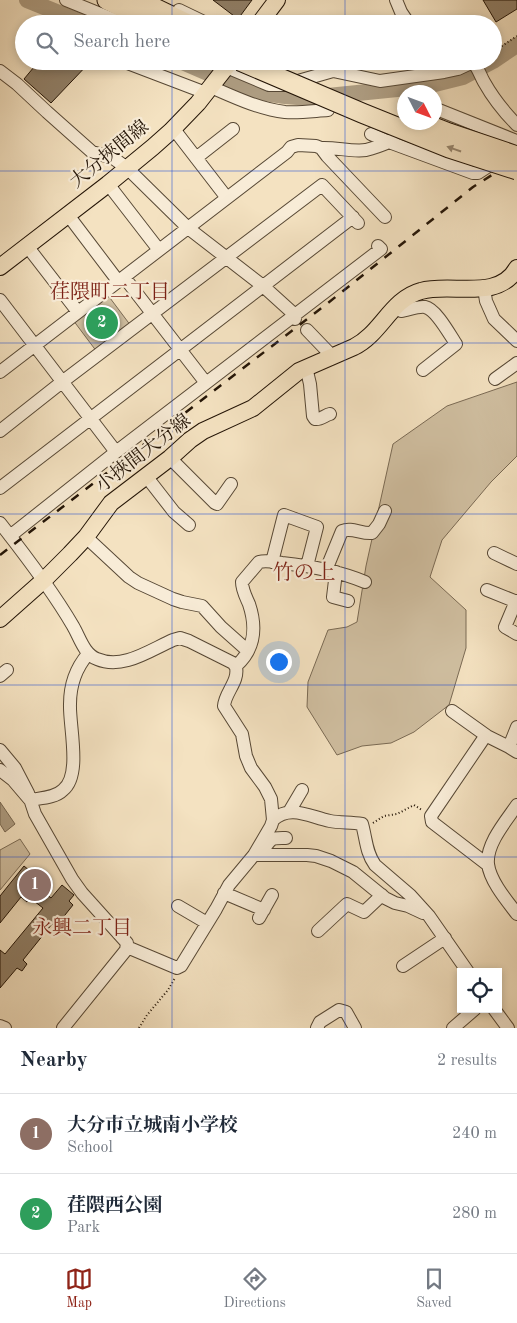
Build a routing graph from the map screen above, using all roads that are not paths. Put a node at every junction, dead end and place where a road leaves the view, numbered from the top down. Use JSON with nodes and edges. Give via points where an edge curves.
{"nodes":[{"id":1,"x":66,"y":0,"type":"edge"},
{"id":2,"x":107,"y":0,"type":"edge"},
{"id":3,"x":138,"y":0,"type":"edge"},
{"id":4,"x":158,"y":0,"type":"edge"},
{"id":5,"x":276,"y":0,"type":"edge"},
{"id":6,"x":396,"y":0,"type":"edge"},
{"id":7,"x":103,"y":15,"type":"edge"},
{"id":8,"x":138,"y":15,"type":"edge"},
{"id":9,"x":169,"y":15,"type":"edge"},
{"id":10,"x":189,"y":15,"type":"edge"},
{"id":11,"x":265,"y":15,"type":"edge"},
{"id":12,"x":403,"y":15,"type":"edge"},
{"id":13,"x":149,"y":70,"type":"edge"},
{"id":14,"x":223,"y":70,"type":"edge"},
{"id":15,"x":241,"y":70,"type":"edge"},
{"id":16,"x":247,"y":70,"type":"edge"},
{"id":17,"x":293,"y":70,"type":"edge"},
{"id":18,"x":451,"y":70,"type":"edge"},
{"id":19,"x":477,"y":70,"type":"edge"},
{"id":20,"x":333,"y":71,"type":"joint"},
{"id":21,"x":0,"y":72,"type":"edge"},
{"id":22,"x":209,"y":90,"type":"junction"},
{"id":23,"x":328,"y":110,"type":"dead end"},
{"id":24,"x":442,"y":111,"type":"edge"},
{"id":25,"x":397,"y":113,"type":"edge"},
{"id":26,"x":517,"y":125,"type":"edge"},
{"id":27,"x":173,"y":128,"type":"junction"},
{"id":28,"x":233,"y":129,"type":"dead end"},
{"id":29,"x":403,"y":130,"type":"edge"},
{"id":30,"x":441,"y":130,"type":"edge"},
{"id":31,"x":371,"y":134,"type":"dead end"},
{"id":32,"x":389,"y":142,"type":"junction"},
{"id":33,"x":517,"y":142,"type":"edge"},
{"id":34,"x":322,"y":148,"type":"junction"},
{"id":35,"x":517,"y":148,"type":"edge"},
{"id":36,"x":517,"y":156,"type":"edge"},
{"id":37,"x":196,"y":158,"type":"junction"},
{"id":38,"x":128,"y":168,"type":"junction"},
{"id":39,"x":517,"y":170,"type":"edge"},
{"id":40,"x":108,"y":184,"type":"junction"},
{"id":41,"x":227,"y":198,"type":"junction"},
{"id":42,"x":68,"y":214,"type":"junction"},
{"id":43,"x":385,"y":217,"type":"dead end"},
{"id":44,"x":188,"y":228,"type":"junction"},
{"id":45,"x":27,"y":246,"type":"junction"},
{"id":46,"x":378,"y":246,"type":"dead end"},
{"id":47,"x":159,"y":250,"type":"junction"},
{"id":48,"x":226,"y":258,"type":"junction"},
{"id":49,"x":0,"y":267,"type":"edge"},
{"id":50,"x":517,"y":268,"type":"edge"},
{"id":51,"x":121,"y":279,"type":"junction"},
{"id":52,"x":263,"y":286,"type":"junction"},
{"id":53,"x":485,"y":293,"type":"junction"},
{"id":54,"x":0,"y":300,"type":"edge"},
{"id":55,"x":395,"y":308,"type":"junction"},
{"id":56,"x":78,"y":312,"type":"junction"},
{"id":57,"x":153,"y":314,"type":"junction"},
{"id":58,"x":295,"y":317,"type":"junction"},
{"id":59,"x":307,"y":330,"type":"dead end"},
{"id":60,"x":515,"y":336,"type":"edge"},
{"id":61,"x":34,"y":346,"type":"junction"},
{"id":62,"x":180,"y":350,"type":"junction"},
{"id":63,"x":332,"y":356,"type":"junction"},
{"id":64,"x":517,"y":363,"type":"edge"},
{"id":65,"x":306,"y":368,"type":"junction"},
{"id":66,"x":423,"y":370,"type":"dead end"},
{"id":67,"x":0,"y":372,"type":"edge"},
{"id":68,"x":495,"y":379,"type":"dead end"},
{"id":69,"x":62,"y":382,"type":"junction"},
{"id":70,"x":206,"y":383,"type":"junction"},
{"id":71,"x":330,"y":414,"type":"dead end"},
{"id":72,"x":90,"y":418,"type":"junction"},
{"id":73,"x":0,"y":432,"type":"edge"},
{"id":74,"x":116,"y":452,"type":"junction"},
{"id":75,"x":170,"y":458,"type":"junction"},
{"id":76,"x":146,"y":476,"type":"junction"},
{"id":77,"x":231,"y":484,"type":"dead end"},
{"id":78,"x":0,"y":488,"type":"edge"},
{"id":79,"x":386,"y":511,"type":"dead end"},
{"id":80,"x":0,"y":523,"type":"edge"},
{"id":81,"x":188,"y":525,"type":"dead end"},
{"id":82,"x":10,"y":536,"type":"junction"},
{"id":83,"x":86,"y":537,"type":"junction"},
{"id":84,"x":494,"y":553,"type":"dead end"},
{"id":85,"x":272,"y":562,"type":"junction"},
{"id":86,"x":517,"y":564,"type":"edge"},
{"id":87,"x":307,"y":566,"type":"junction"},
{"id":88,"x":331,"y":571,"type":"junction"},
{"id":89,"x":44,"y":580,"type":"junction"},
{"id":90,"x":365,"y":582,"type":"dead end"},
{"id":91,"x":487,"y":590,"type":"dead end"},
{"id":92,"x":516,"y":598,"type":"edge"},
{"id":93,"x":348,"y":601,"type":"dead end"},
{"id":94,"x":0,"y":619,"type":"edge"},
{"id":95,"x":517,"y":634,"type":"edge"},
{"id":96,"x":248,"y":651,"type":"junction"},
{"id":97,"x":88,"y":654,"type":"junction"},
{"id":98,"x":236,"y":666,"type":"junction"},
{"id":99,"x":452,"y":711,"type":"dead end"},
{"id":100,"x":517,"y":727,"type":"edge"},
{"id":101,"x":487,"y":736,"type":"junction"},
{"id":102,"x":0,"y":750,"type":"edge"},
{"id":103,"x":513,"y":750,"type":"edge"},
{"id":104,"x":0,"y":770,"type":"edge"},
{"id":105,"x":302,"y":790,"type":"dead end"},
{"id":106,"x":30,"y":800,"type":"junction"},
{"id":107,"x":517,"y":805,"type":"edge"},
{"id":108,"x":289,"y":812,"type":"junction"},
{"id":109,"x":273,"y":820,"type":"junction"},
{"id":110,"x":286,"y":838,"type":"dead end"},
{"id":111,"x":258,"y":855,"type":"junction"},
{"id":112,"x":488,"y":865,"type":"junction"},
{"id":113,"x":224,"y":893,"type":"junction"},
{"id":114,"x":272,"y":895,"type":"dead end"},
{"id":115,"x":382,"y":896,"type":"junction"},
{"id":116,"x":178,"y":906,"type":"dead end"},
{"id":117,"x":517,"y":914,"type":"edge"},
{"id":118,"x":429,"y":916,"type":"junction"},
{"id":119,"x":207,"y":923,"type":"junction"},
{"id":120,"x":318,"y":931,"type":"dead end"},
{"id":121,"x":445,"y":938,"type":"junction"},
{"id":122,"x":127,"y":947,"type":"junction"},
{"id":123,"x":403,"y":966,"type":"dead end"},
{"id":124,"x":465,"y":968,"type":"edge"},
{"id":125,"x":470,"y":1013,"type":"edge"},
{"id":126,"x":497,"y":1013,"type":"edge"},
{"id":127,"x":0,"y":1026,"type":"edge"},
{"id":128,"x":5,"y":1028,"type":"edge"},
{"id":129,"x":63,"y":1028,"type":"edge"},
{"id":130,"x":317,"y":1028,"type":"edge"},
{"id":131,"x":355,"y":1028,"type":"edge"},
{"id":132,"x":453,"y":1028,"type":"edge"},
{"id":133,"x":508,"y":1028,"type":"edge"}],
"edges":[{"from":1,"to":7,"type":"street"},
{"from":2,"to":8,"type":"highway"},
{"from":3,"to":9,"type":"highway"},
{"from":4,"to":10,"type":"street"},
{"from":5,"to":11,"type":"main road"},
{"from":6,"to":12,"type":"street"},
{"from":13,"to":22,"type":"street"},
{"from":14,"to":22,"type":"main road","name":"大分挾間線"},
{"from":15,"to":20,"type":"street","via":[[269,85],[284,85]]},
{"from":39,"to":16,"type":"highway","one_way":true,"bridge":true,"via":[[449,148]]},
{"from":17,"to":25,"type":"highway"},
{"from":18,"to":20,"type":"street","via":[[380,80]]},
{"from":19,"to":26,"type":"street","via":[[498,104]]},
{"from":21,"to":38,"type":"street","via":[[18,84],[92,152],[113,158]]},
{"from":22,"to":23,"type":"street","via":[[283,112]]},
{"from":22,"to":27,"type":"main road","name":"大分挾間線"},
{"from":24,"to":33,"type":"street"},
{"from":27,"to":37,"type":"street"},
{"from":27,"to":38,"type":"main road","name":"大分挾間線"},
{"from":28,"to":37,"type":"street"},
{"from":29,"to":32,"type":"street"},
{"from":30,"to":36,"type":"highway","bridge":true},
{"from":31,"to":32,"type":"street"},
{"from":32,"to":34,"type":"street","via":[[367,150]]},
{"from":32,"to":35,"type":"street","via":[[473,173]]},
{"from":34,"to":41,"type":"street","via":[[291,147]]},
{"from":34,"to":43,"type":"street"},
{"from":37,"to":41,"type":"street"},
{"from":38,"to":40,"type":"main road","name":"大分挾間線"},
{"from":38,"to":44,"type":"street"},
{"from":40,"to":42,"type":"main road","name":"大分挾間線"},
{"from":40,"to":47,"type":"street"},
{"from":41,"to":44,"type":"street"},
{"from":42,"to":45,"type":"main road","name":"大分挾間線"},
{"from":42,"to":51,"type":"street"},
{"from":44,"to":47,"type":"street"},
{"from":44,"to":48,"type":"street"},
{"from":45,"to":49,"type":"main road","name":"大分挾間線"},
{"from":45,"to":56,"type":"street"},
{"from":46,"to":58,"type":"street","via":[[381,249]]},
{"from":47,"to":51,"type":"street"},
{"from":48,"to":52,"type":"street"},
{"from":48,"to":52,"type":"street","via":[[322,185],[355,220]]},
{"from":48,"to":57,"type":"street"},
{"from":50,"to":53,"type":"main road","name":"小挾間大分線","via":[[511,276]]},
{"from":51,"to":56,"type":"street"},
{"from":51,"to":57,"type":"street"},
{"from":52,"to":58,"type":"street"},
{"from":52,"to":62,"type":"street"},
{"from":53,"to":55,"type":"main road","name":"小挾間大分線","via":[[474,289],[421,290],[405,298]]},
{"from":53,"to":60,"type":"street","via":[[494,319]]},
{"from":54,"to":61,"type":"street"},
{"from":55,"to":63,"type":"main road","name":"小挾間大分線","via":[[363,342]]},
{"from":55,"to":66,"type":"street","via":[[401,311],[419,307],[430,309],[456,344]]},
{"from":56,"to":61,"type":"street"},
{"from":57,"to":62,"type":"street"},
{"from":57,"to":69,"type":"street"},
{"from":58,"to":70,"type":"street"},
{"from":59,"to":63,"type":"street"},
{"from":61,"to":67,"type":"street"},
{"from":61,"to":69,"type":"street"},
{"from":62,"to":70,"type":"street"},
{"from":62,"to":72,"type":"street"},
{"from":63,"to":65,"type":"main road","name":"小挾間大分線"},
{"from":64,"to":68,"type":"street"},
{"from":65,"to":71,"type":"street","via":[[313,416],[320,419]]},
{"from":65,"to":75,"type":"main road","name":"小挾間大分線","via":[[253,408],[196,436]]},
{"from":69,"to":72,"type":"street"},
{"from":69,"to":73,"type":"street"},
{"from":70,"to":74,"type":"street"},
{"from":72,"to":74,"type":"street"},
{"from":72,"to":78,"type":"street"},
{"from":74,"to":82,"type":"street"},
{"from":75,"to":76,"type":"main road","name":"小挾間大分線"},
{"from":75,"to":77,"type":"street","via":[[217,504]]},
{"from":76,"to":81,"type":"street"},
{"from":76,"to":83,"type":"main road","name":"小挾間大分線","via":[[112,503]]},
{"from":79,"to":88,"type":"street","via":[[372,532],[342,531]]},
{"from":80,"to":82,"type":"street"},
{"from":82,"to":89,"type":"street"},
{"from":83,"to":89,"type":"main road","name":"小挾間大分線"},
{"from":83,"to":96,"type":"street","via":[[138,583],[173,599],[202,606]]},
{"from":84,"to":86,"type":"street"},
{"from":85,"to":87,"type":"street"},
{"from":85,"to":87,"type":"street","via":[[284,515],[317,527]]},
{"from":85,"to":96,"type":"street","via":[[259,562],[242,582],[254,628]]},
{"from":87,"to":88,"type":"street"},
{"from":88,"to":90,"type":"street"},
{"from":88,"to":93,"type":"street","via":[[333,597]]},
{"from":89,"to":94,"type":"main road","name":"小挾間大分線"},
{"from":89,"to":97,"type":"street"},
{"from":91,"to":92,"type":"street"},
{"from":92,"to":95,"type":"street","via":[[506,627]]},
{"from":96,"to":98,"type":"street"},
{"from":97,"to":98,"type":"street","via":[[102,661],[125,662],[180,638]]},
{"from":97,"to":106,"type":"street","via":[[78,667],[71,691],[73,764],[70,782],[58,794]]},
{"from":98,"to":109,"type":"street","via":[[235,681],[224,706],[242,734],[250,768],[271,799]]},
{"from":99,"to":101,"type":"street"},
{"from":100,"to":103,"type":"street"},
{"from":101,"to":103,"type":"street"},
{"from":101,"to":112,"type":"street","via":[[430,816],[432,822]]},
{"from":102,"to":106,"type":"street","via":[[15,768]]},
{"from":104,"to":106,"type":"street"},
{"from":105,"to":108,"type":"street"},
{"from":106,"to":122,"type":"street","via":[[68,872],[82,893],[125,940]]},
{"from":107,"to":112,"type":"street","via":[[495,838]]},
{"from":108,"to":109,"type":"street"},
{"from":108,"to":118,"type":"street","via":[[362,824],[368,853],[375,865]]},
{"from":109,"to":111,"type":"street"},
{"from":110,"to":111,"type":"street","via":[[273,838]]},
{"from":111,"to":113,"type":"street"},
{"from":111,"to":115,"type":"street","via":[[323,858],[353,872]]},
{"from":112,"to":117,"type":"street","via":[[501,892]]},
{"from":113,"to":114,"type":"street","via":[[262,914]]},
{"from":113,"to":119,"type":"street"},
{"from":115,"to":118,"type":"street"},
{"from":115,"to":120,"type":"street","via":[[364,912],[347,904]]},
{"from":116,"to":119,"type":"street"},
{"from":118,"to":121,"type":"street"},
{"from":119,"to":122,"type":"street","via":[[177,968]]},
{"from":121,"to":123,"type":"street"},
{"from":121,"to":124,"type":"street"},
{"from":122,"to":129,"type":"street"},
{"from":125,"to":132,"type":"street"},
{"from":126,"to":133,"type":"street"},
{"from":127,"to":128,"type":"street"},
{"from":130,"to":131,"type":"street","via":[[320,1022],[339,1010],[346,1012]]}]}
